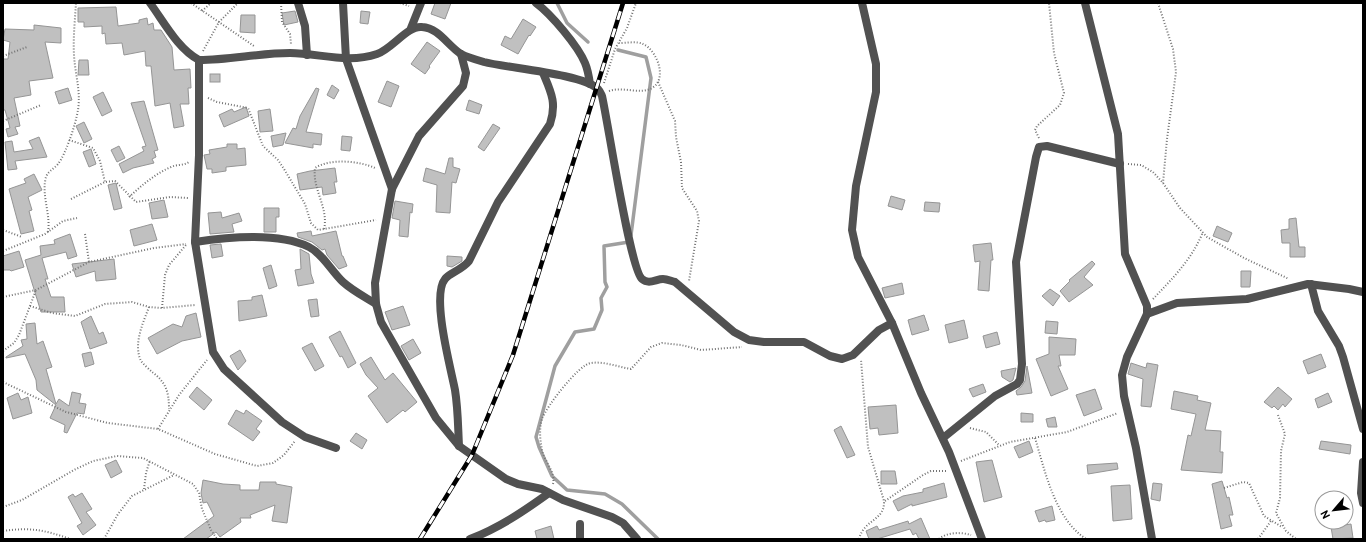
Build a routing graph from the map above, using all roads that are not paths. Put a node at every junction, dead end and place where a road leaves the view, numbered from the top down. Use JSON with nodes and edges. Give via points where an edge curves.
{"nodes":[{"id":1,"x":150,"y":3,"type":"edge"},
{"id":2,"x":298,"y":3,"type":"edge"},
{"id":3,"x":343,"y":3,"type":"edge"},
{"id":4,"x":421,"y":3,"type":"edge"},
{"id":5,"x":536,"y":3,"type":"edge"},
{"id":6,"x":862,"y":3,"type":"edge"},
{"id":7,"x":1085,"y":3,"type":"edge"},
{"id":8,"x":411,"y":28,"type":"junction"},
{"id":9,"x":461,"y":54,"type":"junction"},
{"id":10,"x":307,"y":55,"type":"junction"},
{"id":11,"x":346,"y":59,"type":"junction"},
{"id":12,"x":199,"y":60,"type":"junction"},
{"id":13,"x":543,"y":72,"type":"junction"},
{"id":14,"x":590,"y":84,"type":"junction"},
{"id":15,"x":1120,"y":164,"type":"junction"},
{"id":16,"x":392,"y":189,"type":"junction"},
{"id":17,"x":195,"y":242,"type":"junction"},
{"id":18,"x":1311,"y":284,"type":"junction"},
{"id":19,"x":1363,"y":292,"type":"edge"},
{"id":20,"x":376,"y":304,"type":"junction"},
{"id":21,"x":1147,"y":310,"type":"junction"},
{"id":22,"x":892,"y":323,"type":"junction"},
{"id":23,"x":1363,"y":428,"type":"edge"},
{"id":24,"x":943,"y":438,"type":"junction"},
{"id":25,"x":459,"y":446,"type":"junction"},
{"id":26,"x":336,"y":448,"type":"dead end"},
{"id":27,"x":1363,"y":462,"type":"edge"},
{"id":28,"x":549,"y":493,"type":"junction"},
{"id":29,"x":1363,"y":504,"type":"edge"},
{"id":30,"x":580,"y":524,"type":"dead end"},
{"id":31,"x":470,"y":539,"type":"edge"},
{"id":32,"x":580,"y":539,"type":"edge"},
{"id":33,"x":637,"y":539,"type":"edge"},
{"id":34,"x":982,"y":539,"type":"edge"},
{"id":35,"x":1152,"y":539,"type":"edge"}],
"edges":[{"from":1,"to":12,"type":"street","via":[[184,48]]},
{"from":2,"to":10,"type":"street","via":[[305,26]]},
{"from":3,"to":11,"type":"street"},
{"from":4,"to":8,"type":"street"},
{"from":5,"to":14,"type":"street","via":[[554,20],[580,54]]},
{"from":6,"to":22,"type":"street","via":[[876,64],[876,92],[856,186],[852,230],[858,258]]},
{"from":7,"to":15,"type":"street","via":[[1118,134]]},
{"from":8,"to":9,"type":"street","via":[[431,29]]},
{"from":8,"to":11,"type":"street","via":[[403,37],[378,54]]},
{"from":9,"to":13,"type":"street","via":[[484,62]]},
{"from":9,"to":16,"type":"street","via":[[466,73],[463,86],[419,136]]},
{"from":10,"to":11,"type":"street"},
{"from":10,"to":12,"type":"street","via":[[291,53]]},
{"from":11,"to":16,"type":"street"},
{"from":12,"to":17,"type":"street","via":[[199,155]]},
{"from":13,"to":14,"type":"street"},
{"from":13,"to":25,"type":"street","via":[[554,111],[550,124],[498,202],[469,261],[463,268],[445,278],[442,284],[442,323],[455,391]]},
{"from":14,"to":22,"type":"street","via":[[601,94],[630,242],[642,279],[648,282],[663,279],[675,282],[734,332],[749,340],[804,342],[830,356],[842,359],[853,355],[880,330]]},
{"from":15,"to":21,"type":"street","via":[[1125,254]]},
{"from":15,"to":24,"type":"street","via":[[1047,146],[1039,147],[1016,262],[1022,364],[1020,380],[987,402]]},
{"from":16,"to":20,"type":"street","via":[[375,283]]},
{"from":17,"to":20,"type":"street","via":[[221,238],[269,238],[310,248],[345,284]]},
{"from":17,"to":26,"type":"street","via":[[213,352],[224,369],[282,422],[305,437]]},
{"from":18,"to":19,"type":"street"},
{"from":18,"to":21,"type":"street","via":[[1247,299],[1176,303]]},
{"from":18,"to":23,"type":"street","via":[[1318,311],[1343,357]]},
{"from":20,"to":25,"type":"street","via":[[380,322],[388,338],[438,422]]},
{"from":21,"to":35,"type":"street","via":[[1127,356],[1122,375]]},
{"from":22,"to":24,"type":"street"},
{"from":24,"to":34,"type":"street"},
{"from":25,"to":28,"type":"street","via":[[506,479],[542,488]]},
{"from":27,"to":29,"type":"street"},
{"from":28,"to":31,"type":"street","via":[[518,515]]},
{"from":28,"to":33,"type":"street","via":[[612,517],[623,523]]},
{"from":30,"to":32,"type":"street"}]}
